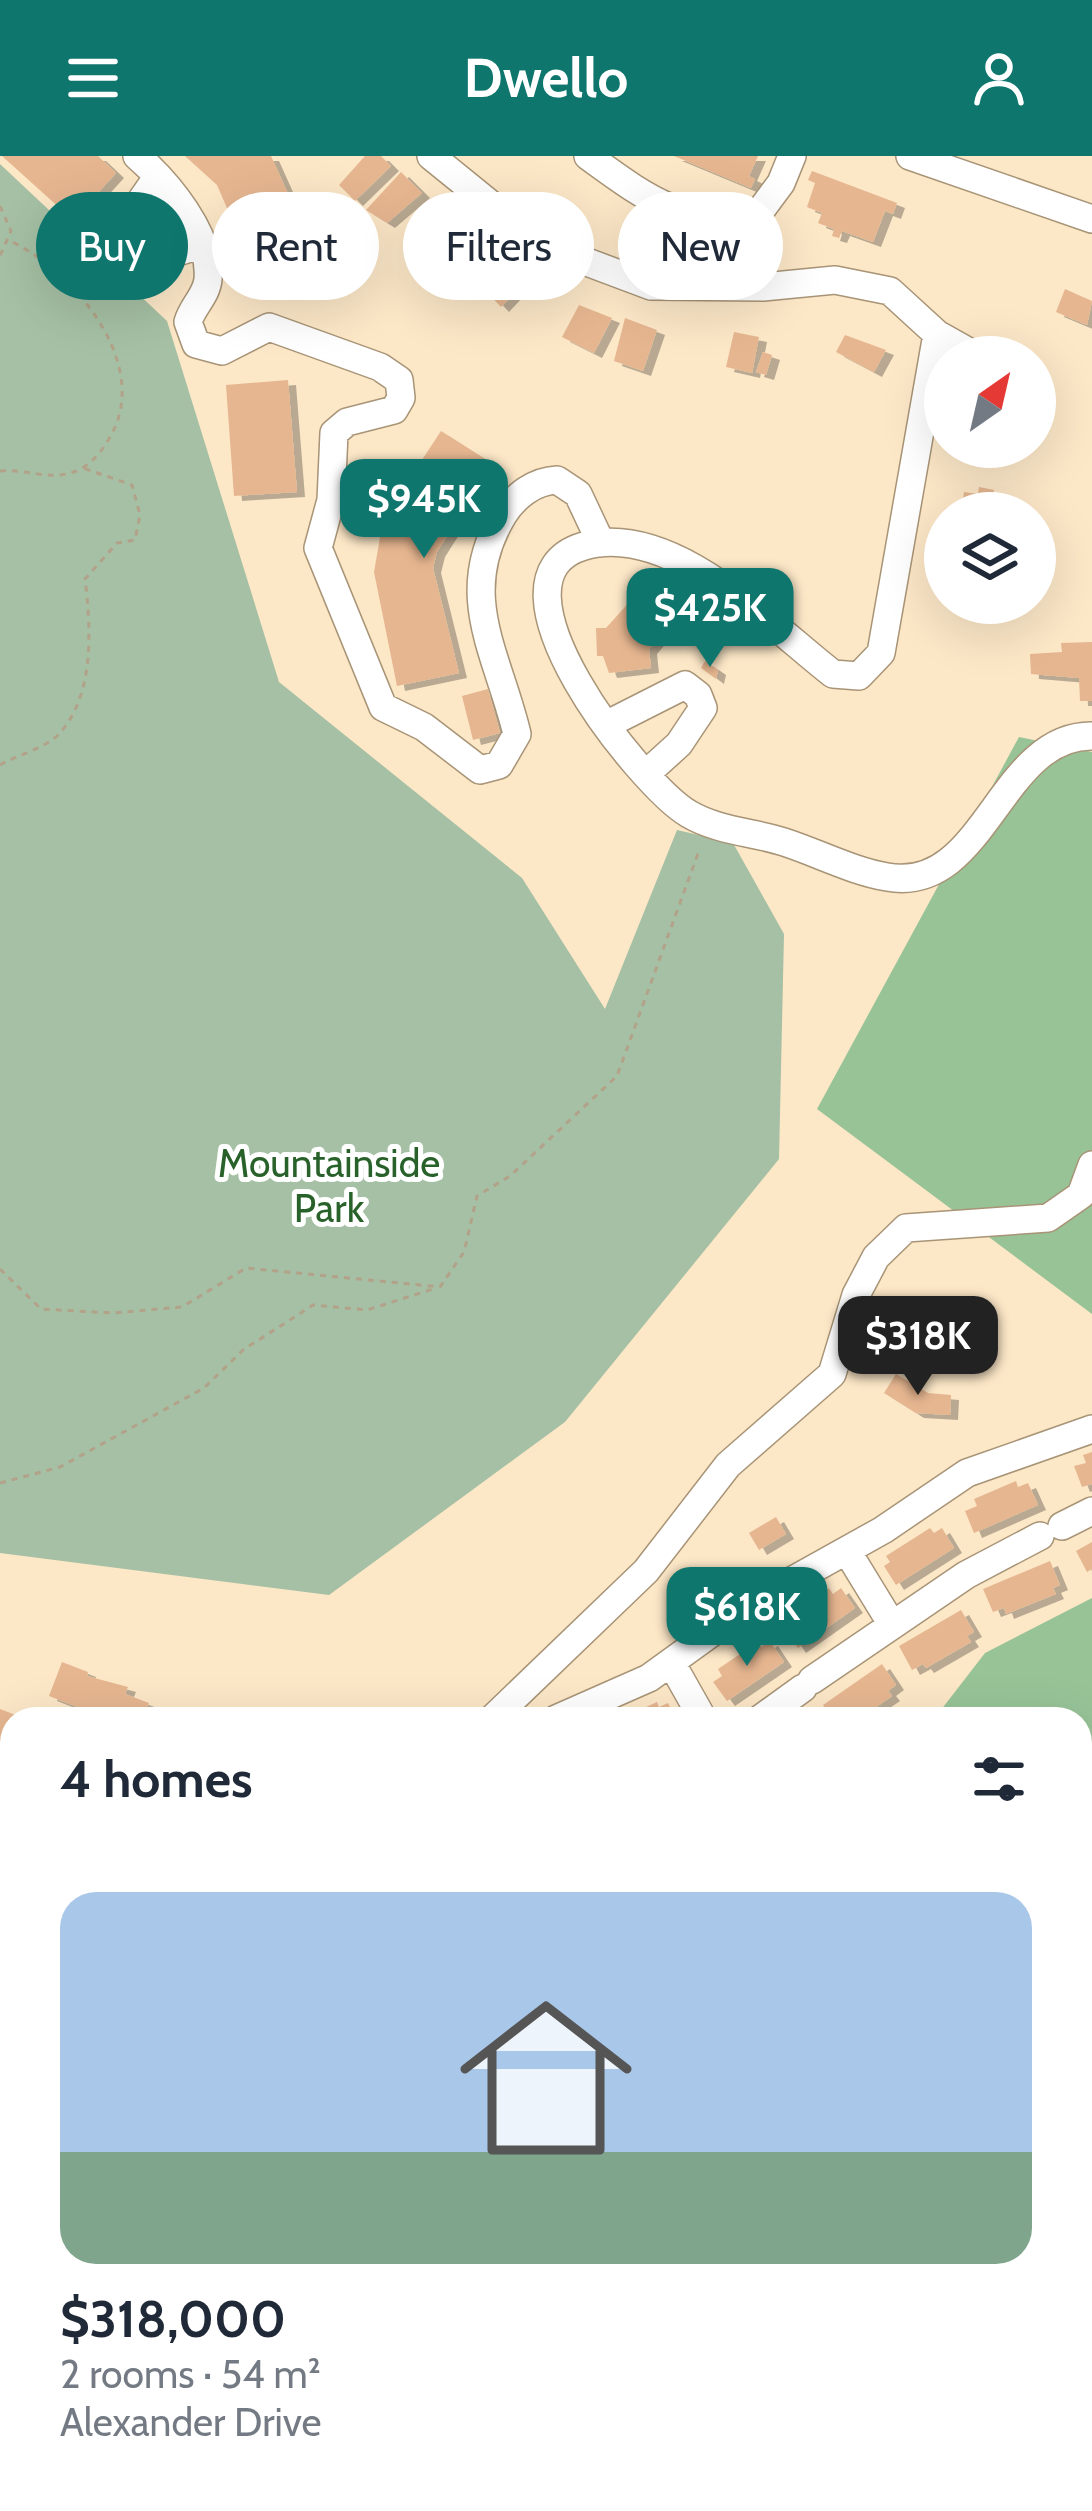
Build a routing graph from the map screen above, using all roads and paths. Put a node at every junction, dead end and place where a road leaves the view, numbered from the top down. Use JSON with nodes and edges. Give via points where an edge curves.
{"nodes":[{"id":1,"x":137,"y":156,"type":"edge"},
{"id":2,"x":431,"y":156,"type":"edge"},
{"id":3,"x":588,"y":156,"type":"edge"},
{"id":4,"x":792,"y":156,"type":"edge"},
{"id":5,"x":910,"y":156,"type":"edge"},
{"id":6,"x":158,"y":176,"type":"junction"},
{"id":7,"x":0,"y":206,"type":"edge"},
{"id":8,"x":1092,"y":219,"type":"edge"},
{"id":9,"x":8,"y":240,"type":"junction"},
{"id":10,"x":200,"y":245,"type":"junction"},
{"id":11,"x":0,"y":256,"type":"edge"},
{"id":12,"x":937,"y":334,"type":"junction"},
{"id":13,"x":941,"y":336,"type":"edge"},
{"id":14,"x":83,"y":468,"type":"junction"},
{"id":15,"x":0,"y":471,"type":"edge"},
{"id":16,"x":601,"y":543,"type":"junction"},
{"id":17,"x":608,"y":724,"type":"junction"},
{"id":18,"x":1092,"y":736,"type":"edge"},
{"id":19,"x":0,"y":764,"type":"edge"},
{"id":20,"x":647,"y":773,"type":"junction"},
{"id":21,"x":712,"y":825,"type":"junction"},
{"id":22,"x":1092,"y":1165,"type":"edge"},
{"id":23,"x":0,"y":1269,"type":"edge"},
{"id":24,"x":440,"y":1287,"type":"junction"},
{"id":25,"x":1092,"y":1430,"type":"edge"},
{"id":26,"x":0,"y":1483,"type":"edge"},
{"id":27,"x":1092,"y":1511,"type":"edge"},
{"id":28,"x":847,"y":1551,"type":"junction"},
{"id":29,"x":890,"y":1623,"type":"junction"},
{"id":30,"x":672,"y":1664,"type":"junction"},
{"id":31,"x":504,"y":1707,"type":"edge"},
{"id":32,"x":581,"y":1707,"type":"edge"},
{"id":33,"x":696,"y":1707,"type":"edge"},
{"id":34,"x":776,"y":1707,"type":"edge"}],
"edges":[{"from":1,"to":6,"type":"street"},
{"from":2,"to":12,"type":"street","via":[[510,220],[578,259],[651,286],[836,280],[890,290]]},
{"from":3,"to":4,"type":"street","via":[[676,212],[716,223],[758,214]]},
{"from":5,"to":8,"type":"street"},
{"from":6,"to":10,"type":"street"},
{"from":6,"to":10,"type":"street","via":[[119,231],[148,261]]},
{"from":7,"to":9,"type":"path"},
{"from":9,"to":11,"type":"path"},
{"from":9,"to":14,"type":"path","via":[[48,263],[110,340],[121,368],[118,418]]},
{"from":10,"to":16,"type":"street","via":[[208,283],[188,322],[205,350],[222,351],[269,326],[399,380],[394,410],[347,422],[334,434],[331,500],[318,537],[383,707],[480,770],[499,765],[518,734],[484,623],[480,570],[488,543],[515,499],[557,480],[578,494]]},
{"from":12,"to":13,"type":"street"},
{"from":12,"to":16,"type":"street","via":[[881,653],[868,671],[833,674],[693,569],[642,547]]},
{"from":14,"to":15,"type":"path","via":[[44,477]]},
{"from":14,"to":19,"type":"path","via":[[132,485],[140,514],[135,540],[117,543],[85,579],[83,689],[58,736]]},
{"from":16,"to":17,"type":"street","via":[[557,562],[543,599],[573,672]]},
{"from":17,"to":20,"type":"street"},
{"from":17,"to":20,"type":"street","via":[[668,690],[685,685],[698,694],[698,721]]},
{"from":18,"to":21,"type":"street","via":[[1045,752],[956,854],[917,879],[875,875]]},
{"from":20,"to":21,"type":"street","via":[[686,812]]},
{"from":21,"to":24,"type":"path","via":[[617,1076],[510,1176],[477,1196],[464,1252]]},
{"from":22,"to":31,"type":"street","via":[[1081,1196],[1048,1218],[906,1228],[876,1257],[856,1295],[832,1374],[728,1465],[646,1571]]},
{"from":23,"to":24,"type":"path","via":[[41,1309],[112,1313],[182,1307],[246,1268]]},
{"from":24,"to":26,"type":"path","via":[[367,1310],[313,1305],[243,1350],[203,1388],[60,1467]]},
{"from":25,"to":28,"type":"street","via":[[967,1473]]},
{"from":27,"to":29,"type":"street"},
{"from":28,"to":29,"type":"street"},
{"from":28,"to":30,"type":"street","via":[[754,1602]]},
{"from":29,"to":34,"type":"street"},
{"from":30,"to":32,"type":"street"},
{"from":30,"to":33,"type":"street"}]}
